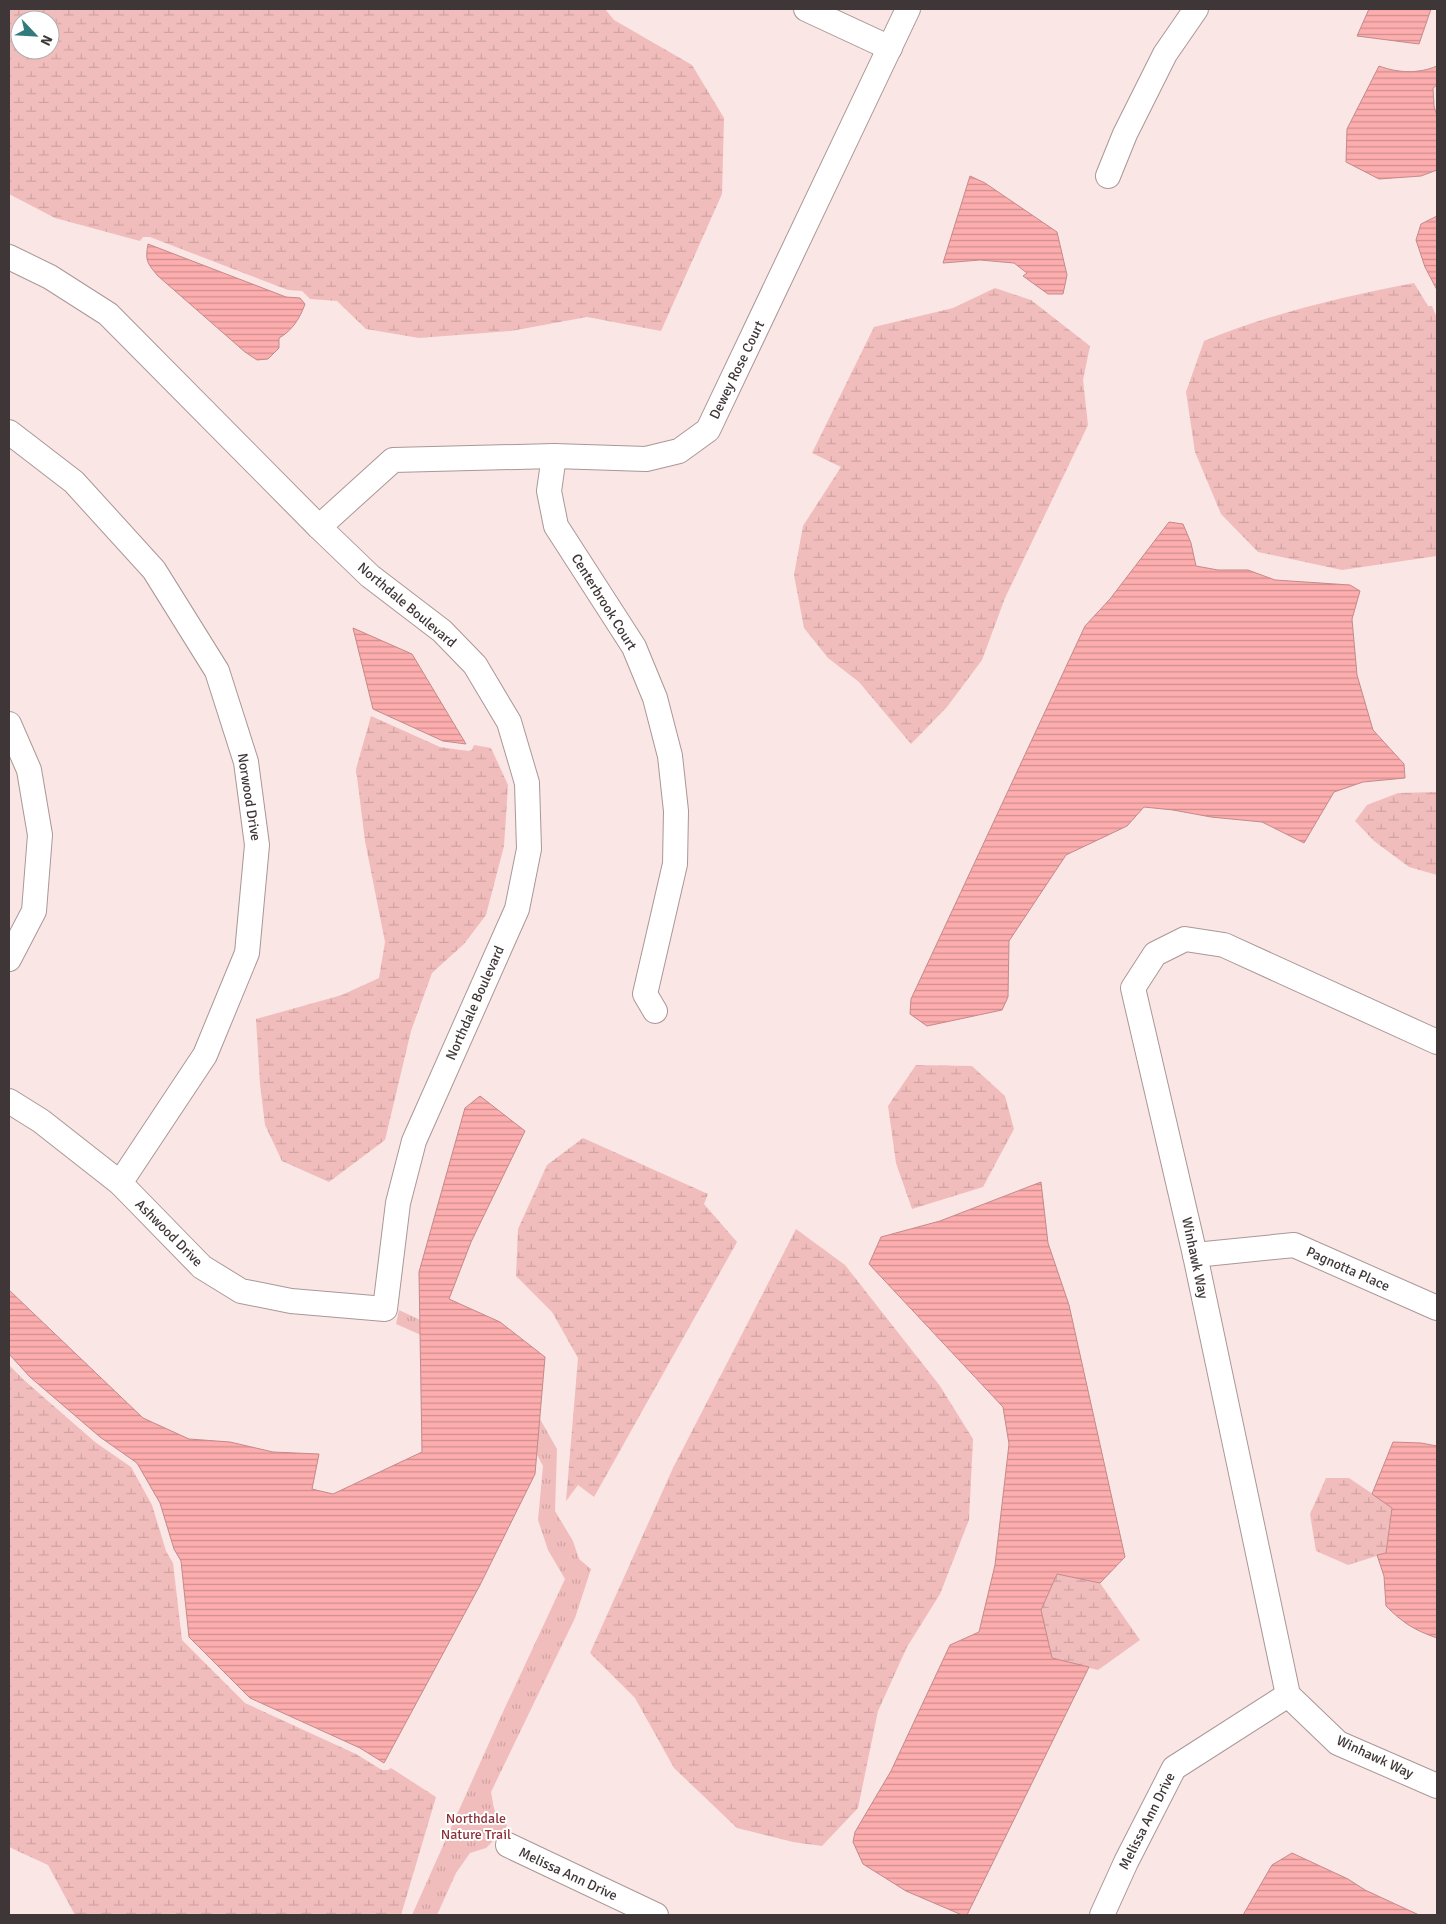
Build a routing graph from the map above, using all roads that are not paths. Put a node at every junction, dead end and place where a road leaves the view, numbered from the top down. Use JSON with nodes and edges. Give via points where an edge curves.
{"nodes":[{"id":1,"x":806,"y":9,"type":"edge"},
{"id":2,"x":908,"y":9,"type":"edge"},
{"id":3,"x":1196,"y":9,"type":"edge"},
{"id":4,"x":890,"y":48,"type":"junction"},
{"id":5,"x":1108,"y":176,"type":"dead end"},
{"id":6,"x":9,"y":257,"type":"edge"},
{"id":7,"x":9,"y":432,"type":"edge"},
{"id":8,"x":554,"y":456,"type":"junction"},
{"id":9,"x":319,"y":527,"type":"junction"},
{"id":10,"x":9,"y":724,"type":"edge"},
{"id":11,"x":9,"y":959,"type":"edge"},
{"id":12,"x":655,"y":1012,"type":"dead end"},
{"id":13,"x":1437,"y":1042,"type":"edge"},
{"id":14,"x":9,"y":1102,"type":"edge"},
{"id":15,"x":120,"y":1184,"type":"junction"},
{"id":16,"x":1195,"y":1255,"type":"junction"},
{"id":17,"x":1437,"y":1308,"type":"edge"},
{"id":18,"x":385,"y":1309,"type":"joint"},
{"id":19,"x":1288,"y":1695,"type":"junction"},
{"id":20,"x":1437,"y":1786,"type":"edge"},
{"id":21,"x":508,"y":1846,"type":"dead end"},
{"id":22,"x":656,"y":1915,"type":"edge"},
{"id":23,"x":1102,"y":1915,"type":"edge"}],
"edges":[{"from":1,"to":4,"type":"street"},
{"from":2,"to":4,"type":"street","name":"Dewey Rose Court"},
{"from":3,"to":5,"type":"street","via":[[1164,54]]},
{"from":4,"to":8,"type":"street","name":"Dewey Rose Court","via":[[708,430],[679,451],[646,459]]},
{"from":6,"to":9,"type":"street","name":"Northdale Boulevard","via":[[50,277],[108,314]]},
{"from":7,"to":15,"type":"street","name":"Norwood Drive","via":[[74,482],[154,570],[217,671],[246,762],[257,845],[247,953],[205,1055]]},
{"from":8,"to":9,"type":"street","name":"Dewey Rose Court","via":[[393,460]]},
{"from":8,"to":12,"type":"street","name":"Centerbrook Court","via":[[549,491],[556,526],[634,647],[655,698],[670,756],[676,810],[674,864],[645,994]]},
{"from":9,"to":18,"type":"street","name":"Northdale Boulevard","via":[[370,576],[442,631],[475,665],[509,722],[527,783],[529,849],[517,909],[414,1140],[398,1203]]},
{"from":10,"to":11,"type":"street","via":[[29,770],[40,835],[34,911]]},
{"from":13,"to":16,"type":"street","name":"Winhawk Way","via":[[1224,945],[1185,939],[1155,954],[1133,988]]},
{"from":14,"to":15,"type":"street","name":"Ashwood Drive","via":[[41,1121]]},
{"from":15,"to":18,"type":"street","name":"Ashwood Drive","via":[[202,1267],[241,1291],[291,1301]]},
{"from":16,"to":17,"type":"street","name":"Pagnotta Place","via":[[1294,1245]]},
{"from":16,"to":19,"type":"street","name":"Winhawk Way"},
{"from":19,"to":20,"type":"street","name":"Winhawk Way","via":[[1338,1743]]},
{"from":19,"to":23,"type":"street","name":"Melissa Ann Drive","via":[[1174,1768]]},
{"from":21,"to":22,"type":"street","name":"Melissa Ann Drive"}]}
